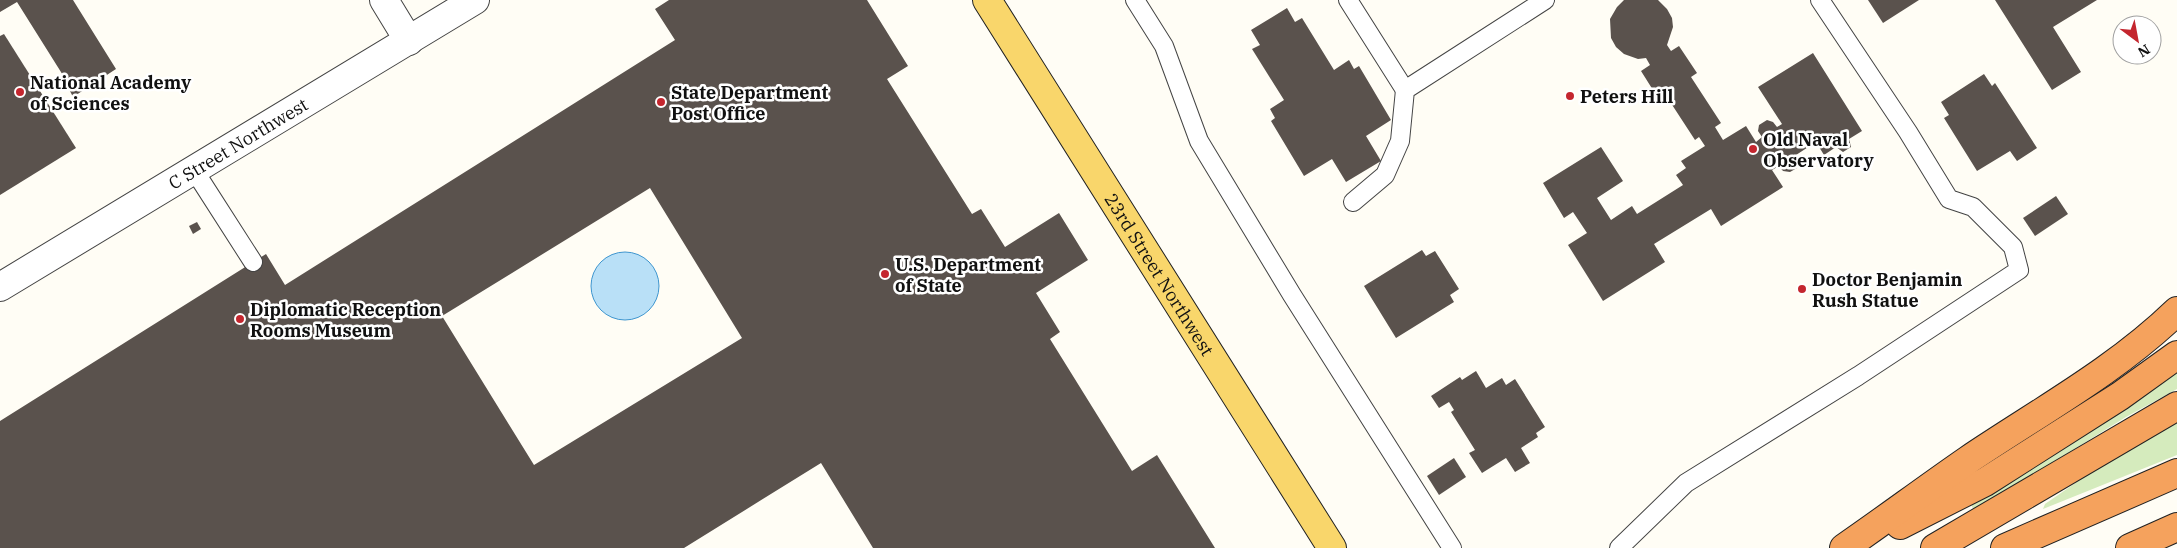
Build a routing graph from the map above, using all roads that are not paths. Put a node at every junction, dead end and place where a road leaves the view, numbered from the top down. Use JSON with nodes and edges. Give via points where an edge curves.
{"nodes":[{"id":1,"x":384,"y":0,"type":"edge"},
{"id":2,"x":475,"y":0,"type":"edge"},
{"id":3,"x":987,"y":0,"type":"edge"},
{"id":4,"x":1135,"y":0,"type":"edge"},
{"id":5,"x":1348,"y":0,"type":"edge"},
{"id":6,"x":1545,"y":0,"type":"edge"},
{"id":7,"x":1820,"y":0,"type":"edge"},
{"id":8,"x":410,"y":41,"type":"junction"},
{"id":9,"x":1405,"y":90,"type":"junction"},
{"id":10,"x":194,"y":170,"type":"junction"},
{"id":11,"x":1353,"y":202,"type":"dead end"},
{"id":12,"x":253,"y":262,"type":"dead end"},
{"id":13,"x":0,"y":286,"type":"edge"},
{"id":14,"x":2177,"y":311,"type":"edge"},
{"id":15,"x":2177,"y":355,"type":"edge"},
{"id":16,"x":2177,"y":406,"type":"edge"},
{"id":17,"x":2177,"y":473,"type":"edge"},
{"id":18,"x":2177,"y":527,"type":"edge"},
{"id":19,"x":1332,"y":548,"type":"edge"},
{"id":20,"x":1452,"y":548,"type":"edge"},
{"id":21,"x":1619,"y":548,"type":"edge"},
{"id":22,"x":1844,"y":548,"type":"edge"},
{"id":23,"x":1855,"y":548,"type":"edge"},
{"id":24,"x":1935,"y":548,"type":"edge"},
{"id":25,"x":2005,"y":548,"type":"edge"},
{"id":26,"x":2130,"y":548,"type":"edge"}],
"edges":[{"from":1,"to":8,"type":"street"},
{"from":2,"to":8,"type":"street","name":"C Street Northwest"},
{"from":3,"to":19,"type":"main road","name":"23rd Street Northwest"},
{"from":4,"to":20,"type":"lane","via":[[1164,46],[1199,141]]},
{"from":5,"to":9,"type":"lane"},
{"from":6,"to":9,"type":"lane"},
{"from":7,"to":21,"type":"lane","via":[[1949,199],[1973,208],[2014,247],[2019,270],[1858,376],[1686,483]]},
{"from":8,"to":10,"type":"street","name":"C Street Northwest"},
{"from":9,"to":11,"type":"lane","via":[[1400,141],[1385,175]]},
{"from":10,"to":12,"type":"lane"},
{"from":10,"to":13,"type":"street","name":"C Street Northwest"},
{"from":14,"to":22,"type":"highway","via":[[2131,351]]},
{"from":15,"to":23,"type":"highway","via":[[2120,396],[1985,482]]},
{"from":16,"to":24,"type":"highway"},
{"from":17,"to":25,"type":"highway"},
{"from":18,"to":26,"type":"highway"}]}
